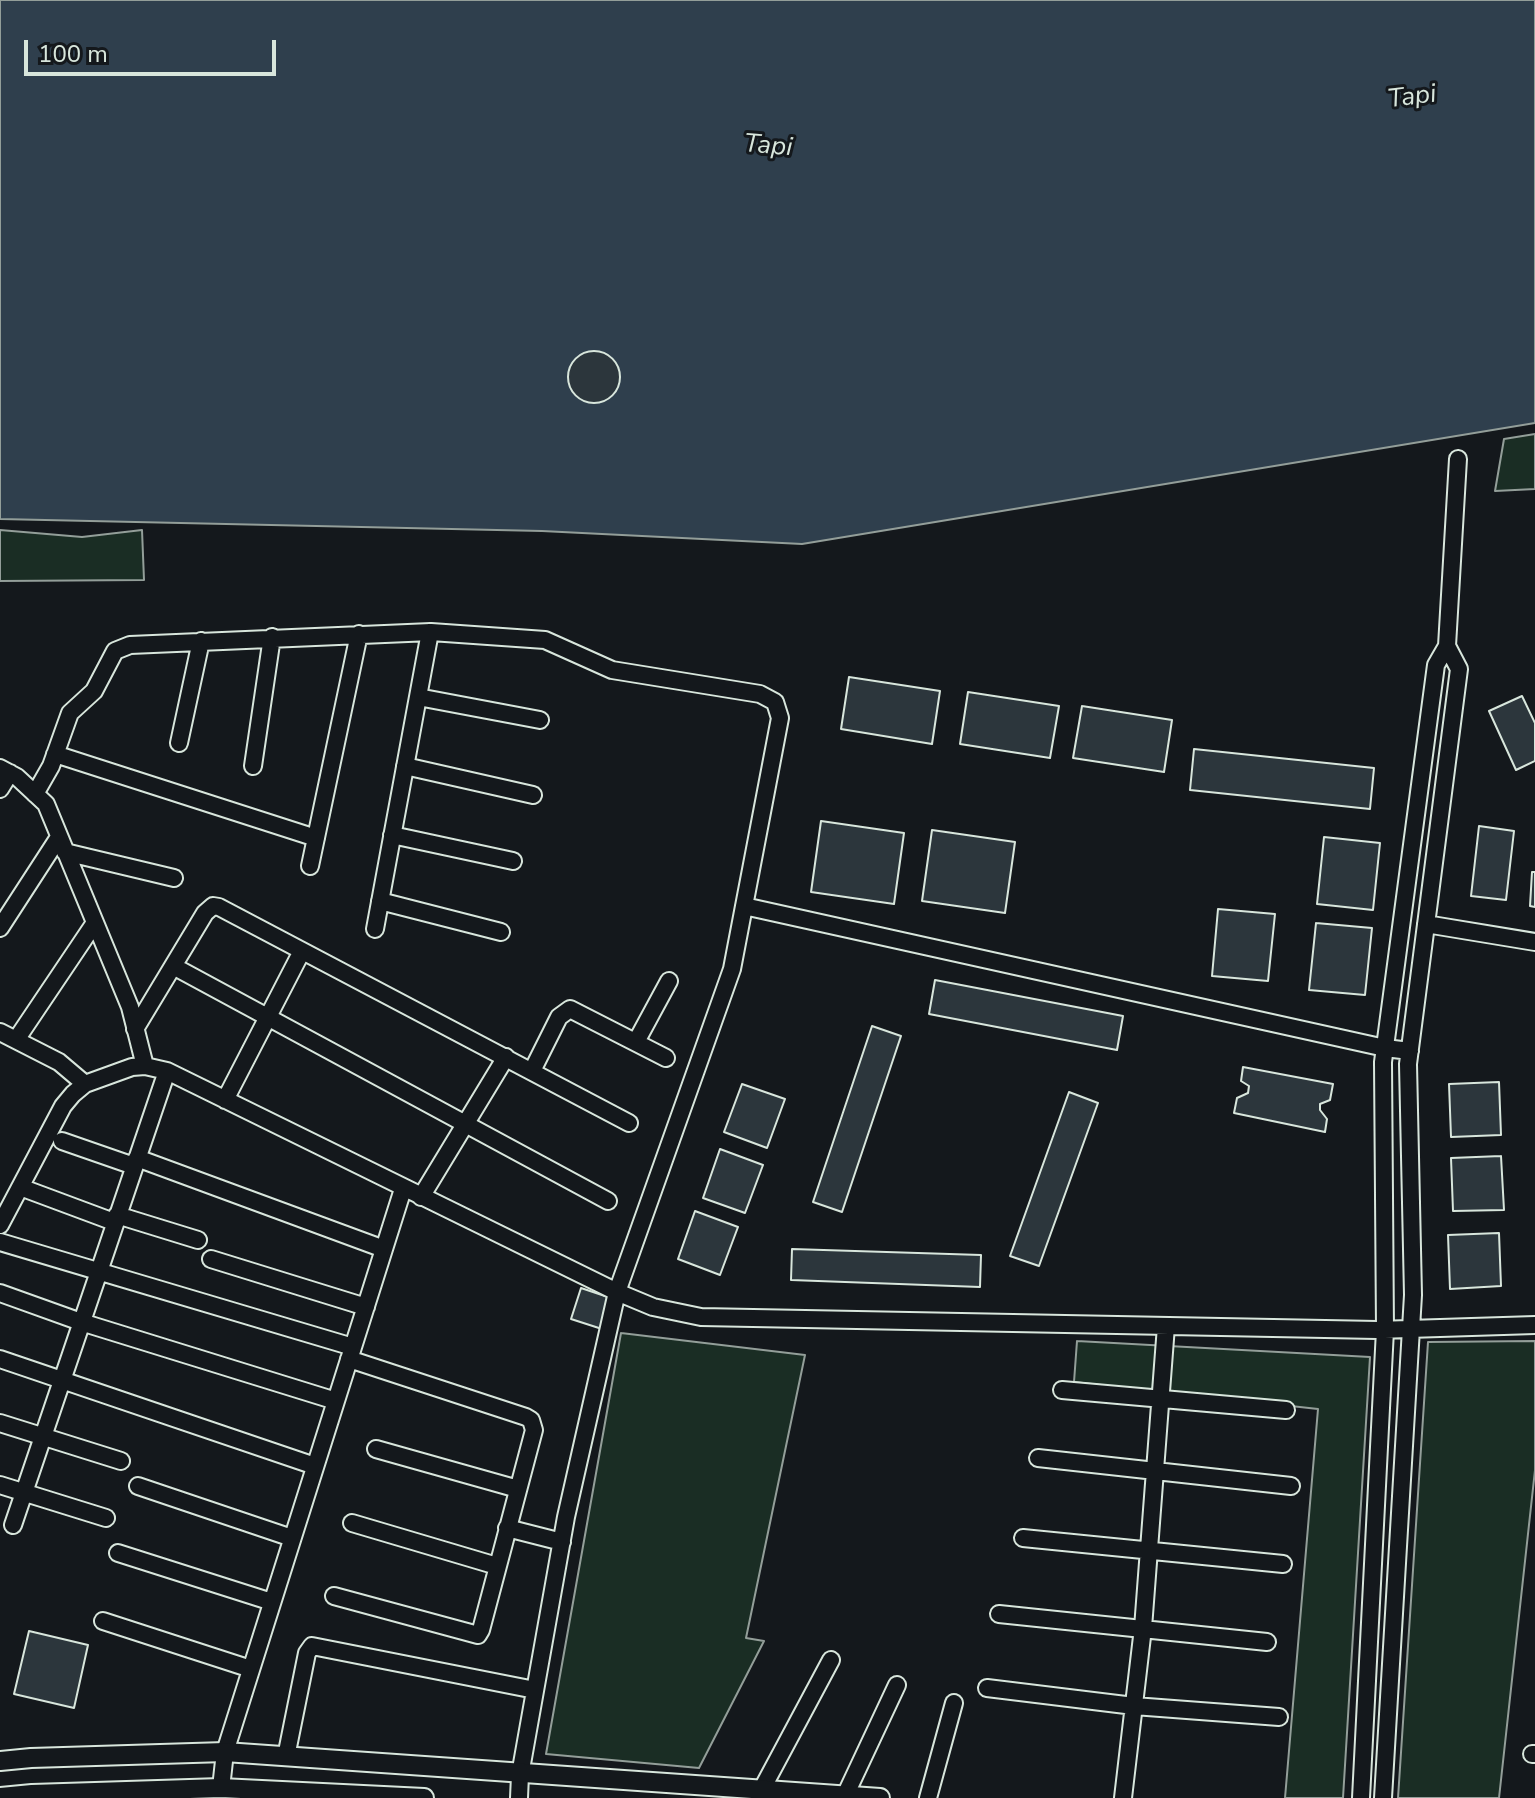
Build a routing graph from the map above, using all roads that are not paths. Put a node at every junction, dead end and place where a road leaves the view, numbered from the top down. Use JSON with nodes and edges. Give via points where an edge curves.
{"nodes":[{"id":1,"x":1458,"y":459,"type":"dead end"},
{"id":2,"x":430,"y":632,"type":"junction"},
{"id":3,"x":359,"y":634,"type":"junction"},
{"id":4,"x":272,"y":637,"type":"junction"},
{"id":5,"x":201,"y":641,"type":"junction"},
{"id":6,"x":1447,"y":646,"type":"junction"},
{"id":7,"x":418,"y":697,"type":"junction"},
{"id":8,"x":540,"y":720,"type":"dead end"},
{"id":9,"x":179,"y":743,"type":"dead end"},
{"id":10,"x":55,"y":754,"type":"junction"},
{"id":11,"x":253,"y":766,"type":"dead end"},
{"id":12,"x":405,"y":766,"type":"junction"},
{"id":13,"x":5,"y":770,"type":"edge"},
{"id":14,"x":0,"y":789,"type":"edge"},
{"id":15,"x":35,"y":794,"type":"junction"},
{"id":16,"x":533,"y":795,"type":"dead end"},
{"id":17,"x":392,"y":835,"type":"junction"},
{"id":18,"x":316,"y":838,"type":"junction"},
{"id":19,"x":62,"y":845,"type":"junction"},
{"id":20,"x":513,"y":861,"type":"dead end"},
{"id":21,"x":310,"y":866,"type":"dead end"},
{"id":22,"x":174,"y":878,"type":"dead end"},
{"id":23,"x":380,"y":901,"type":"junction"},
{"id":24,"x":744,"y":906,"type":"junction"},
{"id":25,"x":94,"y":924,"type":"junction"},
{"id":26,"x":1426,"y":924,"type":"junction"},
{"id":27,"x":0,"y":928,"type":"edge"},
{"id":28,"x":375,"y":929,"type":"dead end"},
{"id":29,"x":501,"y":932,"type":"dead end"},
{"id":30,"x":1535,"y":942,"type":"edge"},
{"id":31,"x":302,"y":951,"type":"junction"},
{"id":32,"x":173,"y":966,"type":"junction"},
{"id":33,"x":669,"y":981,"type":"dead end"},
{"id":34,"x":268,"y":1017,"type":"junction"},
{"id":35,"x":135,"y":1029,"type":"junction"},
{"id":36,"x":0,"y":1032,"type":"edge"},
{"id":37,"x":16,"y":1040,"type":"junction"},
{"id":38,"x":636,"y":1042,"type":"junction"},
{"id":39,"x":1385,"y":1048,"type":"junction"},
{"id":40,"x":1410,"y":1051,"type":"junction"},
{"id":41,"x":506,"y":1057,"type":"junction"},
{"id":42,"x":666,"y":1058,"type":"dead end"},
{"id":43,"x":145,"y":1066,"type":"junction"},
{"id":44,"x":167,"y":1071,"type":"junction"},
{"id":45,"x":532,"y":1071,"type":"junction"},
{"id":46,"x":85,"y":1084,"type":"junction"},
{"id":47,"x":225,"y":1100,"type":"junction"},
{"id":48,"x":629,"y":1123,"type":"dead end"},
{"id":49,"x":466,"y":1125,"type":"junction"},
{"id":50,"x":62,"y":1141,"type":"dead end"},
{"id":51,"x":136,"y":1162,"type":"junction"},
{"id":52,"x":20,"y":1187,"type":"junction"},
{"id":53,"x":403,"y":1189,"type":"junction"},
{"id":54,"x":421,"y":1197,"type":"junction"},
{"id":55,"x":608,"y":1201,"type":"dead end"},
{"id":56,"x":116,"y":1219,"type":"junction"},
{"id":57,"x":0,"y":1225,"type":"edge"},
{"id":58,"x":198,"y":1240,"type":"dead end"},
{"id":59,"x":0,"y":1242,"type":"edge"},
{"id":60,"x":384,"y":1249,"type":"junction"},
{"id":61,"x":211,"y":1259,"type":"dead end"},
{"id":62,"x":98,"y":1270,"type":"junction"},
{"id":63,"x":617,"y":1292,"type":"junction"},
{"id":64,"x":0,"y":1293,"type":"edge"},
{"id":65,"x":366,"y":1307,"type":"junction"},
{"id":66,"x":81,"y":1322,"type":"junction"},
{"id":67,"x":1535,"y":1325,"type":"edge"},
{"id":68,"x":1166,"y":1326,"type":"junction"},
{"id":69,"x":1410,"y":1329,"type":"junction"},
{"id":70,"x":1385,"y":1330,"type":"junction"},
{"id":71,"x":351,"y":1353,"type":"junction"},
{"id":72,"x":0,"y":1359,"type":"edge"},
{"id":73,"x":61,"y":1380,"type":"junction"},
{"id":74,"x":1062,"y":1390,"type":"dead end"},
{"id":75,"x":1160,"y":1397,"type":"junction"},
{"id":76,"x":336,"y":1401,"type":"junction"},
{"id":77,"x":1286,"y":1410,"type":"dead end"},
{"id":78,"x":0,"y":1423,"type":"edge"},
{"id":79,"x":43,"y":1437,"type":"junction"},
{"id":80,"x":376,"y":1449,"type":"dead end"},
{"id":81,"x":1038,"y":1458,"type":"dead end"},
{"id":82,"x":121,"y":1461,"type":"dead end"},
{"id":83,"x":315,"y":1466,"type":"junction"},
{"id":84,"x":1153,"y":1471,"type":"junction"},
{"id":85,"x":0,"y":1485,"type":"edge"},
{"id":86,"x":138,"y":1486,"type":"dead end"},
{"id":87,"x":1291,"y":1486,"type":"dead end"},
{"id":88,"x":518,"y":1489,"type":"junction"},
{"id":89,"x":24,"y":1492,"type":"junction"},
{"id":90,"x":106,"y":1518,"type":"dead end"},
{"id":91,"x":352,"y":1523,"type":"dead end"},
{"id":92,"x":13,"y":1525,"type":"dead end"},
{"id":93,"x":507,"y":1528,"type":"junction"},
{"id":94,"x":292,"y":1538,"type":"junction"},
{"id":95,"x":1023,"y":1538,"type":"dead end"},
{"id":96,"x":562,"y":1542,"type":"junction"},
{"id":97,"x":118,"y":1553,"type":"dead end"},
{"id":98,"x":1148,"y":1553,"type":"junction"},
{"id":99,"x":1283,"y":1564,"type":"dead end"},
{"id":100,"x":497,"y":1566,"type":"junction"},
{"id":101,"x":334,"y":1596,"type":"dead end"},
{"id":102,"x":272,"y":1602,"type":"junction"},
{"id":103,"x":999,"y":1614,"type":"dead end"},
{"id":104,"x":103,"y":1621,"type":"dead end"},
{"id":105,"x":1143,"y":1628,"type":"junction"},
{"id":106,"x":1267,"y":1642,"type":"dead end"},
{"id":107,"x":831,"y":1660,"type":"dead end"},
{"id":108,"x":251,"y":1669,"type":"junction"},
{"id":109,"x":897,"y":1685,"type":"dead end"},
{"id":110,"x":987,"y":1688,"type":"dead end"},
{"id":111,"x":535,"y":1690,"type":"junction"},
{"id":112,"x":954,"y":1703,"type":"dead end"},
{"id":113,"x":1134,"y":1706,"type":"junction"},
{"id":114,"x":1279,"y":1717,"type":"dead end"},
{"id":115,"x":225,"y":1752,"type":"junction"},
{"id":116,"x":286,"y":1757,"type":"junction"},
{"id":117,"x":0,"y":1761,"type":"edge"},
{"id":118,"x":520,"y":1775,"type":"junction"},
{"id":119,"x":221,"y":1788,"type":"junction"},
{"id":120,"x":762,"y":1789,"type":"junction"},
{"id":121,"x":79,"y":1795,"type":"edge"},
{"id":122,"x":292,"y":1795,"type":"edge"},
{"id":123,"x":364,"y":1796,"type":"edge"},
{"id":124,"x":844,"y":1796,"type":"edge"},
{"id":125,"x":0,"y":1797,"type":"edge"},
{"id":126,"x":424,"y":1798,"type":"edge"},
{"id":127,"x":519,"y":1798,"type":"edge"},
{"id":128,"x":880,"y":1798,"type":"edge"},
{"id":129,"x":928,"y":1798,"type":"edge"},
{"id":130,"x":1123,"y":1798,"type":"edge"},
{"id":131,"x":1361,"y":1798,"type":"edge"},
{"id":132,"x":1383,"y":1798,"type":"edge"}],
"edges":[{"from":1,"to":6,"type":"street"},
{"from":2,"to":3,"type":"street"},
{"from":2,"to":7,"type":"street"},
{"from":2,"to":24,"type":"street","via":[[545,640],[612,670],[760,694],[775,702],[780,718]]},
{"from":3,"to":4,"type":"street"},
{"from":3,"to":18,"type":"street"},
{"from":4,"to":5,"type":"street"},
{"from":4,"to":11,"type":"street"},
{"from":5,"to":9,"type":"street"},
{"from":5,"to":10,"type":"street","via":[[130,645],[115,651],[94,691],[70,713]]},
{"from":6,"to":26,"type":"street","via":[[1459,669]]},
{"from":6,"to":39,"type":"street","via":[[1436,665]]},
{"from":7,"to":8,"type":"street"},
{"from":7,"to":12,"type":"street"},
{"from":10,"to":15,"type":"street"},
{"from":10,"to":18,"type":"street"},
{"from":12,"to":16,"type":"street"},
{"from":12,"to":17,"type":"street"},
{"from":13,"to":14,"type":"street"},
{"from":13,"to":15,"type":"street"},
{"from":15,"to":19,"type":"street","via":[[46,804]]},
{"from":17,"to":20,"type":"street"},
{"from":17,"to":23,"type":"street"},
{"from":18,"to":21,"type":"street"},
{"from":19,"to":22,"type":"street"},
{"from":19,"to":25,"type":"street"},
{"from":19,"to":27,"type":"street"},
{"from":23,"to":28,"type":"street"},
{"from":23,"to":29,"type":"street"},
{"from":24,"to":39,"type":"street"},
{"from":24,"to":63,"type":"street","via":[[732,969]]},
{"from":25,"to":35,"type":"street"},
{"from":25,"to":37,"type":"street"},
{"from":26,"to":30,"type":"street"},
{"from":26,"to":40,"type":"street"},
{"from":31,"to":32,"type":"street","via":[[213,906]]},
{"from":31,"to":34,"type":"street"},
{"from":31,"to":41,"type":"street"},
{"from":32,"to":34,"type":"street"},
{"from":32,"to":35,"type":"street"},
{"from":33,"to":38,"type":"street"},
{"from":34,"to":47,"type":"street"},
{"from":34,"to":49,"type":"street"},
{"from":35,"to":43,"type":"street"},
{"from":36,"to":37,"type":"street"},
{"from":37,"to":46,"type":"street","via":[[59,1062]]},
{"from":38,"to":42,"type":"street"},
{"from":38,"to":45,"type":"street","via":[[570,1009],[559,1017]]},
{"from":39,"to":40,"type":"street"},
{"from":39,"to":70,"type":"street"},
{"from":40,"to":69,"type":"street"},
{"from":41,"to":45,"type":"street"},
{"from":41,"to":49,"type":"street"},
{"from":43,"to":44,"type":"street"},
{"from":43,"to":46,"type":"street"},
{"from":44,"to":47,"type":"street"},
{"from":44,"to":51,"type":"street"},
{"from":45,"to":48,"type":"street"},
{"from":46,"to":52,"type":"street","via":[[63,1106]]},
{"from":47,"to":53,"type":"street"},
{"from":49,"to":54,"type":"street"},
{"from":49,"to":55,"type":"street"},
{"from":50,"to":51,"type":"street"},
{"from":51,"to":56,"type":"street"},
{"from":51,"to":60,"type":"street"},
{"from":52,"to":56,"type":"street"},
{"from":52,"to":57,"type":"street"},
{"from":53,"to":54,"type":"street"},
{"from":53,"to":60,"type":"street"},
{"from":54,"to":63,"type":"street"},
{"from":56,"to":58,"type":"street"},
{"from":56,"to":62,"type":"street"},
{"from":59,"to":62,"type":"street"},
{"from":60,"to":65,"type":"street"},
{"from":61,"to":65,"type":"street"},
{"from":62,"to":66,"type":"street"},
{"from":62,"to":71,"type":"street"},
{"from":63,"to":68,"type":"street","via":[[653,1307],[701,1317]]},
{"from":63,"to":96,"type":"street"},
{"from":64,"to":66,"type":"street"},
{"from":65,"to":71,"type":"street"},
{"from":66,"to":73,"type":"street"},
{"from":66,"to":76,"type":"street"},
{"from":67,"to":69,"type":"street"},
{"from":68,"to":70,"type":"street"},
{"from":68,"to":75,"type":"street"},
{"from":69,"to":70,"type":"street"},
{"from":69,"to":132,"type":"street"},
{"from":70,"to":131,"type":"street"},
{"from":71,"to":76,"type":"street"},
{"from":71,"to":88,"type":"street","via":[[531,1420],[534,1430]]},
{"from":72,"to":73,"type":"street"},
{"from":73,"to":79,"type":"street"},
{"from":73,"to":83,"type":"street"},
{"from":74,"to":75,"type":"street"},
{"from":75,"to":77,"type":"street"},
{"from":75,"to":84,"type":"street"},
{"from":76,"to":83,"type":"street"},
{"from":78,"to":79,"type":"street"},
{"from":79,"to":82,"type":"street"},
{"from":79,"to":89,"type":"street"},
{"from":80,"to":88,"type":"street"},
{"from":81,"to":84,"type":"street"},
{"from":83,"to":94,"type":"street"},
{"from":84,"to":87,"type":"street"},
{"from":84,"to":98,"type":"street"},
{"from":85,"to":89,"type":"street"},
{"from":86,"to":94,"type":"street"},
{"from":88,"to":93,"type":"street"},
{"from":89,"to":90,"type":"street"},
{"from":89,"to":92,"type":"street"},
{"from":91,"to":100,"type":"street"},
{"from":93,"to":96,"type":"street"},
{"from":93,"to":100,"type":"street"},
{"from":94,"to":102,"type":"street"},
{"from":95,"to":98,"type":"street"},
{"from":96,"to":111,"type":"street"},
{"from":97,"to":102,"type":"street"},
{"from":98,"to":99,"type":"street"},
{"from":98,"to":105,"type":"street"},
{"from":100,"to":101,"type":"street","via":[[481,1630],[474,1636]]},
{"from":102,"to":108,"type":"street"},
{"from":103,"to":105,"type":"street"},
{"from":104,"to":108,"type":"street"},
{"from":105,"to":106,"type":"street"},
{"from":105,"to":113,"type":"street"},
{"from":107,"to":120,"type":"street"},
{"from":108,"to":115,"type":"street"},
{"from":109,"to":124,"type":"street"},
{"from":110,"to":113,"type":"street"},
{"from":111,"to":116,"type":"street","via":[[312,1646]]},
{"from":111,"to":118,"type":"street"},
{"from":112,"to":129,"type":"street"},
{"from":113,"to":114,"type":"street"},
{"from":113,"to":130,"type":"street"},
{"from":115,"to":116,"type":"street"},
{"from":115,"to":117,"type":"street"},
{"from":115,"to":119,"type":"street"},
{"from":116,"to":118,"type":"street"},
{"from":118,"to":120,"type":"street"},
{"from":118,"to":127,"type":"street"},
{"from":119,"to":121,"type":"street"},
{"from":119,"to":122,"type":"street"},
{"from":120,"to":124,"type":"street"},
{"from":121,"to":125,"type":"street"},
{"from":122,"to":123,"type":"street"},
{"from":123,"to":126,"type":"street"},
{"from":124,"to":128,"type":"street"}]}
